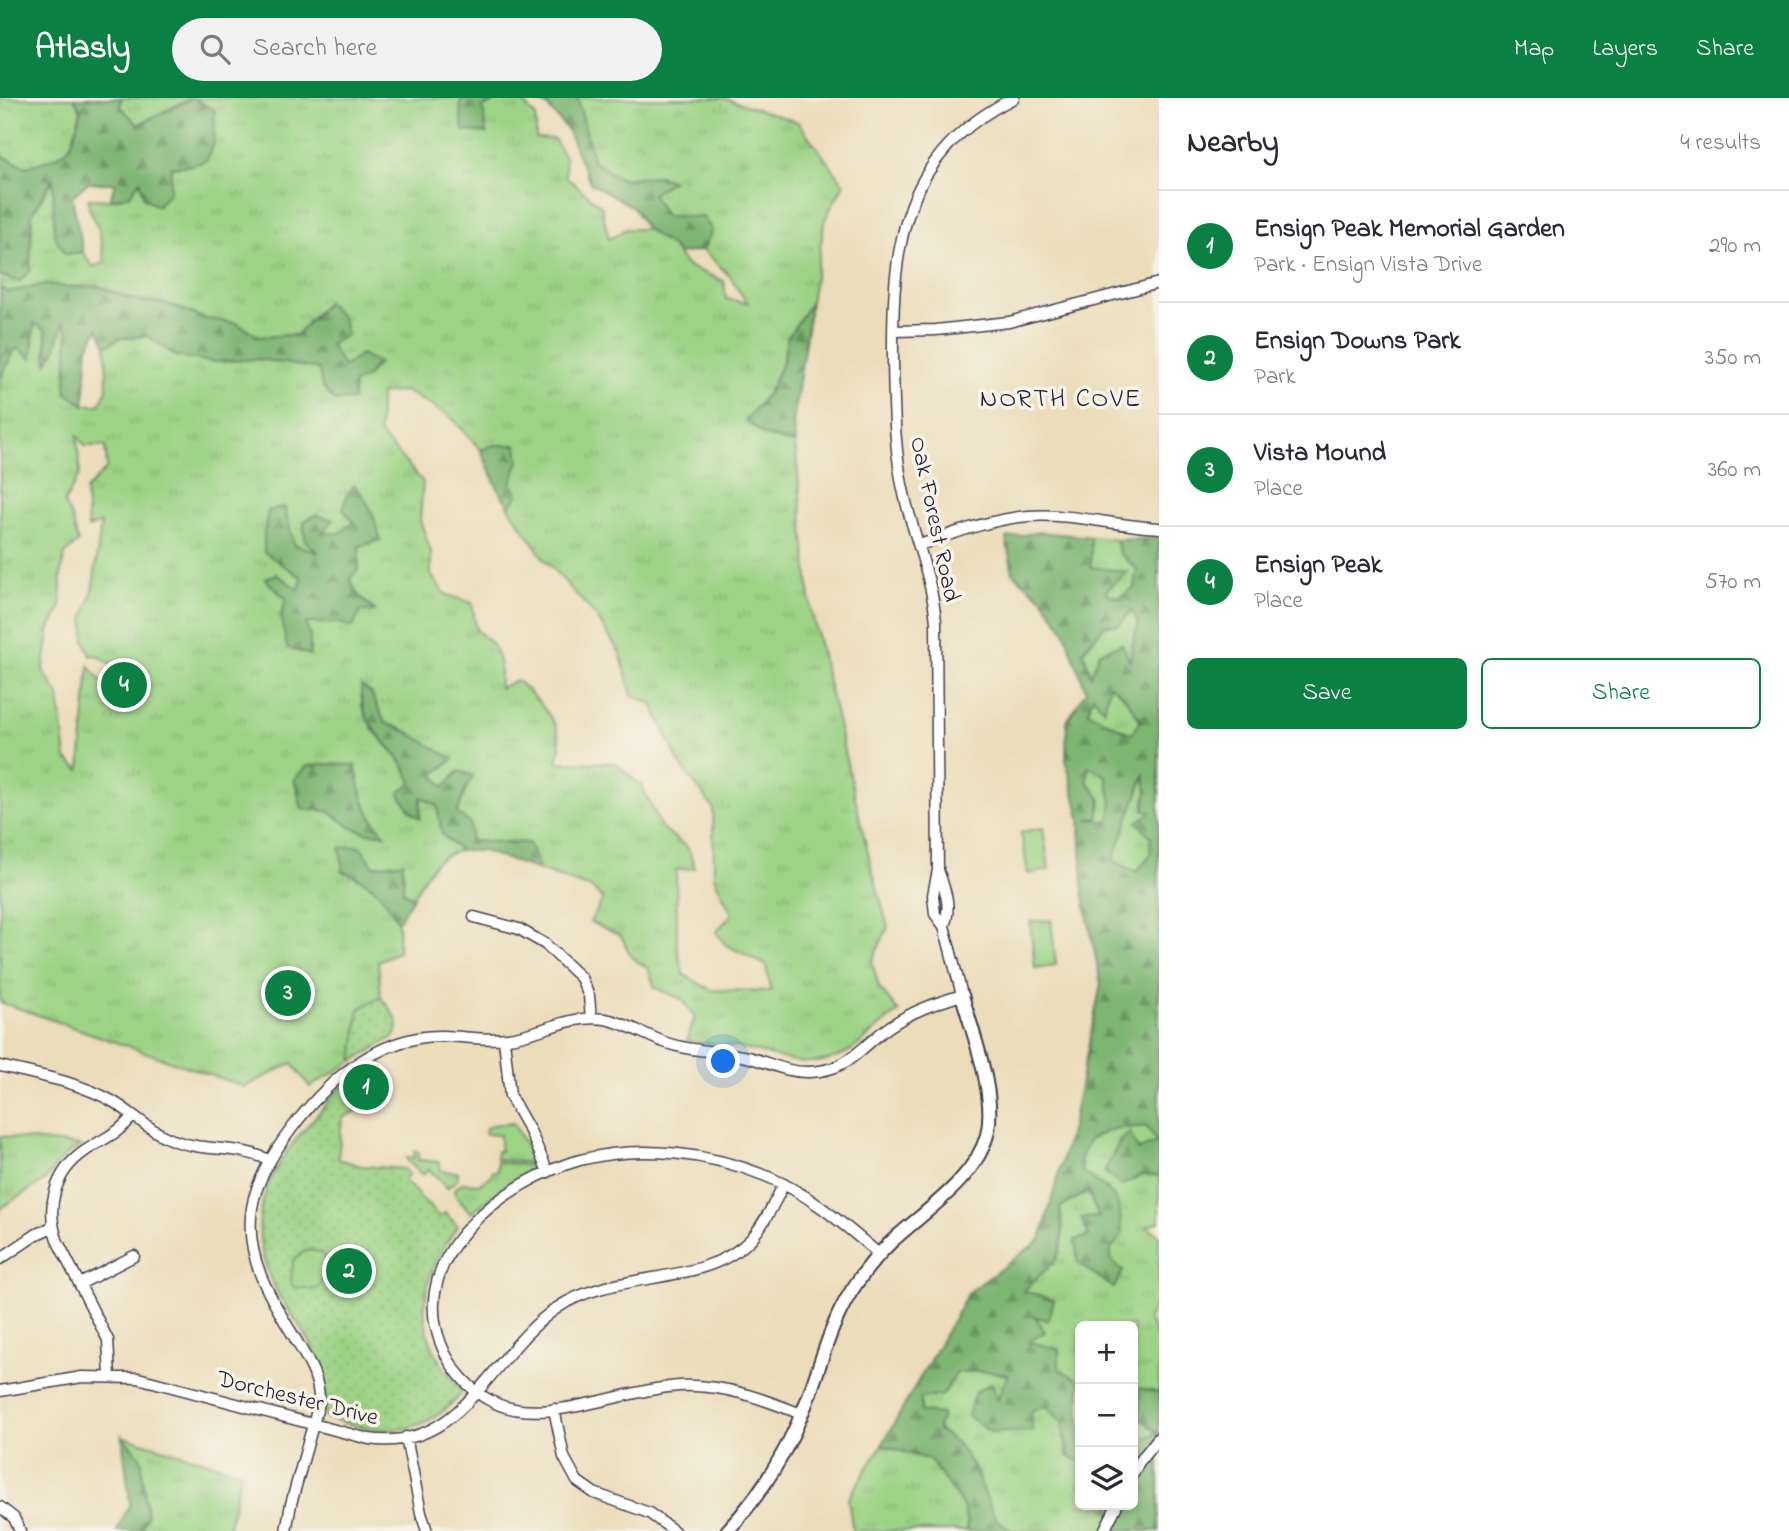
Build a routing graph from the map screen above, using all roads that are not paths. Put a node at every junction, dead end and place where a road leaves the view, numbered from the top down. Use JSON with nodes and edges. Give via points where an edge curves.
{"nodes":[{"id":1,"x":1014,"y":98,"type":"edge"},
{"id":2,"x":1159,"y":283,"type":"edge"},
{"id":3,"x":894,"y":331,"type":"junction"},
{"id":4,"x":1159,"y":528,"type":"edge"},
{"id":5,"x":919,"y":545,"type":"junction"},
{"id":6,"x":474,"y":917,"type":"dead end"},
{"id":7,"x":962,"y":995,"type":"junction"},
{"id":8,"x":591,"y":1018,"type":"junction"},
{"id":9,"x":504,"y":1039,"type":"junction"},
{"id":10,"x":0,"y":1066,"type":"edge"},
{"id":11,"x":133,"y":1116,"type":"junction"},
{"id":12,"x":270,"y":1160,"type":"junction"},
{"id":13,"x":548,"y":1172,"type":"junction"},
{"id":14,"x":784,"y":1184,"type":"junction"},
{"id":15,"x":52,"y":1227,"type":"junction"},
{"id":16,"x":878,"y":1254,"type":"junction"},
{"id":17,"x":134,"y":1256,"type":"dead end"},
{"id":18,"x":0,"y":1259,"type":"edge"},
{"id":19,"x":80,"y":1284,"type":"junction"},
{"id":20,"x":110,"y":1376,"type":"junction"},
{"id":21,"x":0,"y":1391,"type":"edge"},
{"id":22,"x":476,"y":1392,"type":"junction"},
{"id":23,"x":554,"y":1409,"type":"junction"},
{"id":24,"x":801,"y":1414,"type":"junction"},
{"id":25,"x":313,"y":1424,"type":"junction"},
{"id":26,"x":406,"y":1437,"type":"junction"},
{"id":27,"x":1159,"y":1437,"type":"edge"},
{"id":28,"x":1138,"y":1464,"type":"edge"},
{"id":29,"x":0,"y":1507,"type":"edge"},
{"id":30,"x":1115,"y":1510,"type":"edge"},
{"id":31,"x":20,"y":1531,"type":"edge"},
{"id":32,"x":286,"y":1531,"type":"edge"},
{"id":33,"x":427,"y":1531,"type":"edge"},
{"id":34,"x":674,"y":1531,"type":"edge"},
{"id":35,"x":727,"y":1531,"type":"edge"},
{"id":36,"x":1104,"y":1531,"type":"edge"}],
"edges":[{"from":1,"to":3,"type":"street","name":"Oak Forest Road","via":[[982,116],[949,144],[915,196],[896,274]]},
{"from":2,"to":3,"type":"street","via":[[1009,322]]},
{"from":3,"to":5,"type":"street","name":"Oak Forest Road","via":[[896,448]]},
{"from":4,"to":5,"type":"street","via":[[1030,516],[989,523]]},
{"from":5,"to":7,"type":"street","name":"Oak Forest Road","via":[[936,622],[938,870],[933,895]]},
{"from":6,"to":8,"type":"street","via":[[519,929],[545,944],[581,978]]},
{"from":7,"to":8,"type":"street","via":[[903,1018],[848,1062],[811,1072],[740,1055],[687,1049],[614,1021]]},
{"from":7,"to":16,"type":"street","via":[[988,1093],[986,1137],[963,1177]]},
{"from":8,"to":9,"type":"street"},
{"from":9,"to":12,"type":"street","via":[[433,1036],[378,1052],[334,1082]]},
{"from":9,"to":13,"type":"street","via":[[510,1096]]},
{"from":10,"to":11,"type":"street","via":[[83,1088]]},
{"from":11,"to":12,"type":"street","via":[[152,1131],[183,1143],[245,1150]]},
{"from":11,"to":15,"type":"street","via":[[117,1134],[80,1154],[63,1172],[53,1194]]},
{"from":12,"to":25,"type":"street","via":[[252,1208],[253,1251],[272,1301],[316,1377],[319,1403]]},
{"from":13,"to":14,"type":"street","via":[[597,1156],[654,1153],[714,1160]]},
{"from":13,"to":22,"type":"street","via":[[493,1205],[462,1235],[444,1261],[435,1292],[438,1336],[446,1357]]},
{"from":14,"to":16,"type":"street","via":[[826,1210]]},
{"from":14,"to":22,"type":"street","name":"Dorchester Drive","via":[[758,1231],[738,1250],[704,1267],[612,1284],[571,1299],[537,1323]]},
{"from":15,"to":18,"type":"street"},
{"from":15,"to":19,"type":"street"},
{"from":16,"to":24,"type":"street","via":[[835,1322]]},
{"from":17,"to":19,"type":"street"},
{"from":19,"to":20,"type":"street","via":[[108,1340]]},
{"from":20,"to":21,"type":"street","name":"Dorchester Drive"},
{"from":20,"to":25,"type":"street","name":"Dorchester Drive","via":[[152,1380]]},
{"from":22,"to":23,"type":"street","via":[[511,1409]]},
{"from":22,"to":26,"type":"street","name":"Dorchester Drive","via":[[440,1426]]},
{"from":23,"to":24,"type":"street","via":[[689,1386],[749,1394]]},
{"from":23,"to":34,"type":"street","via":[[564,1457],[577,1481],[594,1493],[649,1513]]},
{"from":24,"to":35,"type":"street","via":[[774,1469]]},
{"from":25,"to":26,"type":"street","name":"Dorchester Drive","via":[[369,1439],[397,1441]]},
{"from":25,"to":32,"type":"street"},
{"from":26,"to":33,"type":"street"},
{"from":27,"to":28,"type":"street"},
{"from":29,"to":31,"type":"street","via":[[15,1518]]},
{"from":30,"to":36,"type":"street"}]}
